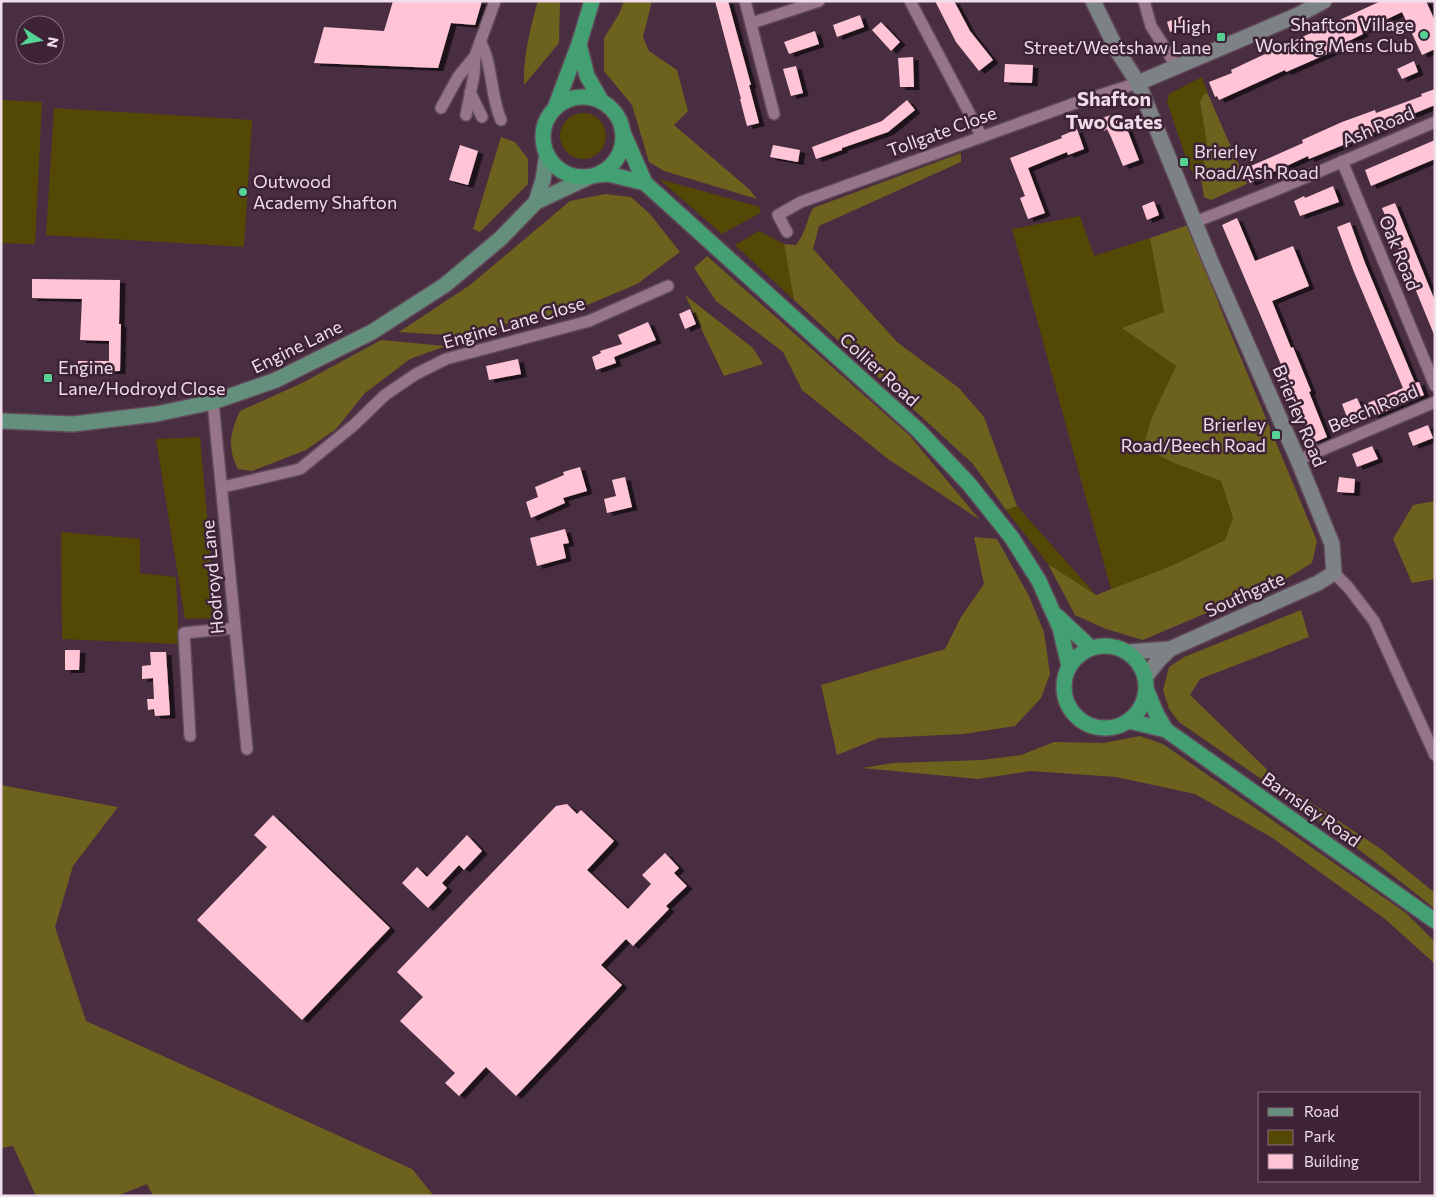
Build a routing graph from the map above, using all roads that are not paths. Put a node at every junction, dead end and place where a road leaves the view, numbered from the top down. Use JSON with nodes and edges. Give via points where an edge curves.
{"nodes":[{"id":1,"x":495,"y":1,"type":"edge"},
{"id":2,"x":592,"y":1,"type":"edge"},
{"id":3,"x":745,"y":1,"type":"edge"},
{"id":4,"x":819,"y":1,"type":"edge"},
{"id":5,"x":910,"y":1,"type":"edge"},
{"id":6,"x":1093,"y":1,"type":"edge"},
{"id":7,"x":1144,"y":1,"type":"edge"},
{"id":8,"x":1324,"y":1,"type":"edge"},
{"id":9,"x":752,"y":22,"type":"junction"},
{"id":10,"x":480,"y":42,"type":"junction"},
{"id":11,"x":579,"y":44,"type":"junction"},
{"id":12,"x":475,"y":56,"type":"junction"},
{"id":13,"x":1177,"y":67,"type":"junction"},
{"id":14,"x":1138,"y":84,"type":"junction"},
{"id":15,"x":470,"y":92,"type":"junction"},
{"id":16,"x":602,"y":102,"type":"junction"},
{"id":17,"x":555,"y":108,"type":"junction"},
{"id":18,"x":453,"y":112,"type":"junction"},
{"id":19,"x":774,"y":114,"type":"dead end"},
{"id":20,"x":482,"y":117,"type":"dead end"},
{"id":21,"x":501,"y":120,"type":"dead end"},
{"id":22,"x":1435,"y":122,"type":"edge"},
{"id":23,"x":622,"y":130,"type":"junction"},
{"id":24,"x":982,"y":136,"type":"junction"},
{"id":25,"x":547,"y":154,"type":"junction"},
{"id":26,"x":1342,"y":161,"type":"junction"},
{"id":27,"x":593,"y":176,"type":"junction"},
{"id":28,"x":645,"y":183,"type":"junction"},
{"id":29,"x":536,"y":202,"type":"junction"},
{"id":30,"x":1195,"y":222,"type":"junction"},
{"id":31,"x":788,"y":232,"type":"dead end"},
{"id":32,"x":668,"y":286,"type":"dead end"},
{"id":33,"x":1435,"y":386,"type":"edge"},
{"id":34,"x":213,"y":402,"type":"junction"},
{"id":35,"x":1435,"y":402,"type":"edge"},
{"id":36,"x":1,"y":421,"type":"edge"},
{"id":37,"x":1298,"y":460,"type":"junction"},
{"id":38,"x":223,"y":487,"type":"junction"},
{"id":39,"x":1334,"y":573,"type":"junction"},
{"id":40,"x":1054,"y":614,"type":"junction"},
{"id":41,"x":235,"y":628,"type":"junction"},
{"id":42,"x":1091,"y":648,"type":"junction"},
{"id":43,"x":1170,"y":649,"type":"junction"},
{"id":44,"x":1128,"y":652,"type":"junction"},
{"id":45,"x":1069,"y":666,"type":"junction"},
{"id":46,"x":1146,"y":683,"type":"junction"},
{"id":47,"x":1129,"y":721,"type":"junction"},
{"id":48,"x":1166,"y":730,"type":"junction"},
{"id":49,"x":190,"y":736,"type":"dead end"},
{"id":50,"x":247,"y":748,"type":"dead end"},
{"id":51,"x":1435,"y":755,"type":"edge"},
{"id":52,"x":1435,"y":921,"type":"edge"}],
"edges":[{"from":1,"to":10,"type":"street"},
{"from":2,"to":11,"type":"highway"},
{"from":3,"to":9,"type":"street"},
{"from":4,"to":9,"type":"street"},
{"from":5,"to":24,"type":"street"},
{"from":6,"to":14,"type":"street","name":"Brierley Road"},
{"from":7,"to":13,"type":"street","via":[[1151,26]]},
{"from":8,"to":13,"type":"street","via":[[1298,16]]},
{"from":9,"to":19,"type":"street"},
{"from":10,"to":12,"type":"street"},
{"from":10,"to":21,"type":"street"},
{"from":11,"to":16,"type":"highway","via":[[587,76]]},
{"from":11,"to":17,"type":"highway"},
{"from":12,"to":15,"type":"street"},
{"from":12,"to":18,"type":"street","via":[[471,76]]},
{"from":12,"to":18,"type":"street","via":[[458,77]]},
{"from":13,"to":14,"type":"street"},
{"from":14,"to":24,"type":"street","name":"Tollgate Close"},
{"from":14,"to":30,"type":"street","name":"Brierley Road"},
{"from":15,"to":18,"type":"street"},
{"from":15,"to":20,"type":"street"},
{"from":16,"to":17,"type":"highway","via":[[578,97]]},
{"from":16,"to":23,"type":"highway","via":[[615,113]]},
{"from":17,"to":25,"type":"highway","via":[[543,130]]},
{"from":22,"to":26,"type":"street","name":"Ash Road"},
{"from":23,"to":27,"type":"highway","via":[[623,141],[618,156],[607,169]]},
{"from":23,"to":28,"type":"highway","name":"Collier Road"},
{"from":24,"to":31,"type":"street","name":"Tollgate Close","via":[[801,202],[778,215]]},
{"from":25,"to":27,"type":"highway","via":[[560,170],[579,177]]},
{"from":25,"to":29,"type":"main road","name":"Engine Lane"},
{"from":26,"to":30,"type":"street","name":"Ash Road"},
{"from":26,"to":33,"type":"street","name":"Oak Road"},
{"from":27,"to":28,"type":"highway","name":"Collier Road","via":[[608,174]]},
{"from":27,"to":29,"type":"main road","name":"Engine Lane"},
{"from":28,"to":40,"type":"highway","name":"Collier Road","via":[[918,430],[956,470],[1012,538],[1039,581]]},
{"from":29,"to":34,"type":"main road","name":"Engine Lane","via":[[500,239],[445,285],[372,332],[276,380]]},
{"from":30,"to":37,"type":"street","name":"Brierley Road"},
{"from":32,"to":38,"type":"street","name":"Engine Lane Close","via":[[589,321],[446,358],[385,395],[300,469]]},
{"from":34,"to":36,"type":"main road","name":"Engine Lane","via":[[156,414],[73,424]]},
{"from":34,"to":38,"type":"street","name":"Hodroyd Lane"},
{"from":35,"to":37,"type":"street","name":"Beech Road"},
{"from":37,"to":39,"type":"street","name":"Brierley Road","via":[[1332,544]]},
{"from":38,"to":41,"type":"street","name":"Hodroyd Lane"},
{"from":39,"to":43,"type":"street","name":"Southgate"},
{"from":39,"to":51,"type":"street","via":[[1374,621]]},
{"from":40,"to":42,"type":"highway","name":"Collier Road"},
{"from":40,"to":45,"type":"highway","name":"Collier Road"},
{"from":41,"to":49,"type":"street","via":[[184,634]]},
{"from":41,"to":50,"type":"street","name":"Hodroyd Lane"},
{"from":42,"to":44,"type":"highway","via":[[1110,645]]},
{"from":42,"to":45,"type":"highway","via":[[1082,652]]},
{"from":43,"to":44,"type":"street","name":"Southgate"},
{"from":43,"to":46,"type":"street","name":"Southgate","via":[[1158,661]]},
{"from":44,"to":46,"type":"highway","via":[[1142,667]]},
{"from":45,"to":47,"type":"highway","via":[[1063,688],[1070,709],[1078,718],[1098,728],[1119,726]]},
{"from":46,"to":47,"type":"highway","via":[[1141,707]]},
{"from":46,"to":48,"type":"highway","name":"Barnsley Road"},
{"from":47,"to":48,"type":"highway","name":"Barnsley Road"},
{"from":48,"to":52,"type":"highway","name":"Barnsley Road"}]}
